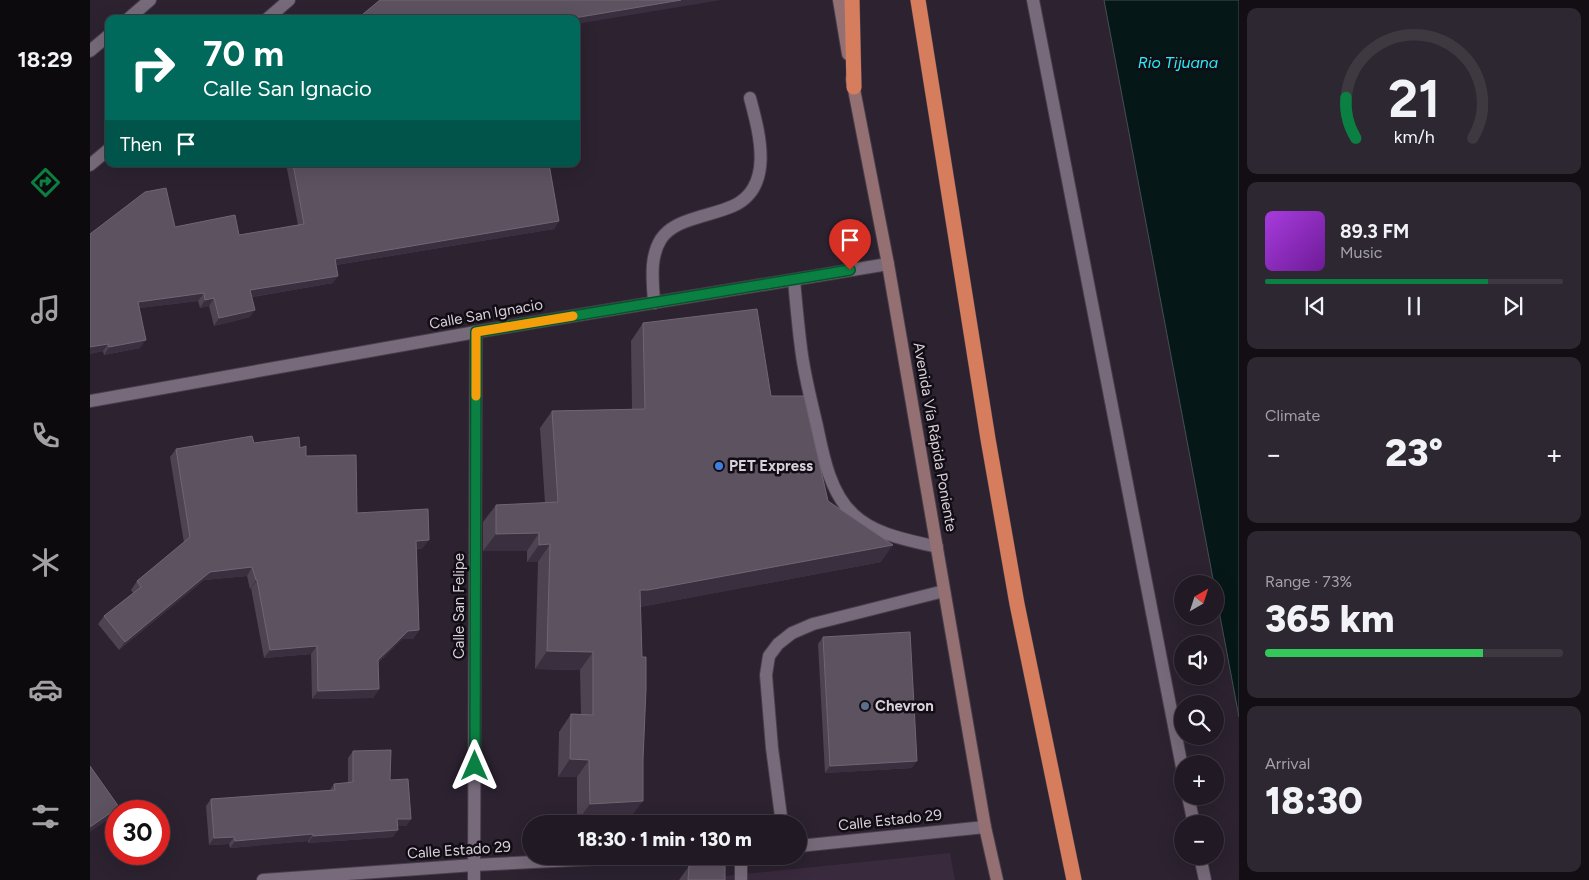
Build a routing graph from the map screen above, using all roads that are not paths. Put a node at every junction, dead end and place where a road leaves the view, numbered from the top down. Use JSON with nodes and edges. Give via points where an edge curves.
{"nodes":[{"id":1,"x":150,"y":0,"type":"edge"},
{"id":2,"x":289,"y":0,"type":"edge"},
{"id":3,"x":839,"y":0,"type":"edge"},
{"id":4,"x":852,"y":0,"type":"edge"},
{"id":5,"x":918,"y":0,"type":"edge"},
{"id":6,"x":1033,"y":0,"type":"edge"},
{"id":7,"x":133,"y":15,"type":"edge"},
{"id":8,"x":272,"y":15,"type":"edge"},
{"id":9,"x":105,"y":38,"type":"edge"},
{"id":10,"x":90,"y":51,"type":"edge"},
{"id":11,"x":854,"y":87,"type":"junction"},
{"id":12,"x":750,"y":98,"type":"dead end"},
{"id":13,"x":105,"y":152,"type":"edge"},
{"id":14,"x":90,"y":165,"type":"edge"},
{"id":15,"x":888,"y":264,"type":"junction"},
{"id":16,"x":794,"y":280,"type":"junction"},
{"id":17,"x":654,"y":303,"type":"junction"},
{"id":18,"x":476,"y":332,"type":"junction"},
{"id":19,"x":90,"y":401,"type":"edge"},
{"id":20,"x":937,"y":548,"type":"junction"},
{"id":21,"x":944,"y":592,"type":"junction"},
{"id":22,"x":1180,"y":755,"type":"edge"},
{"id":23,"x":781,"y":815,"type":"edge"},
{"id":24,"x":985,"y":827,"type":"junction"},
{"id":25,"x":807,"y":845,"type":"edge"},
{"id":26,"x":522,"y":863,"type":"edge"},
{"id":27,"x":474,"y":865,"type":"junction"},
{"id":28,"x":741,"y":865,"type":"edge"},
{"id":29,"x":1202,"y":865,"type":"edge"},
{"id":30,"x":264,"y":880,"type":"edge"},
{"id":31,"x":474,"y":880,"type":"edge"},
{"id":32,"x":741,"y":880,"type":"edge"},
{"id":33,"x":997,"y":880,"type":"edge"},
{"id":34,"x":1074,"y":880,"type":"edge"},
{"id":35,"x":1205,"y":880,"type":"edge"}],
"edges":[{"from":1,"to":7,"type":"street"},
{"from":2,"to":8,"type":"street"},
{"from":3,"to":11,"type":"main road","name":"Avenida Vía Rápida Poniente"},
{"from":4,"to":11,"type":"highway"},
{"from":5,"to":34,"type":"highway","via":[[991,459]]},
{"from":6,"to":22,"type":"street"},
{"from":9,"to":10,"type":"street"},
{"from":11,"to":15,"type":"main road","name":"Avenida Vía Rápida Poniente"},
{"from":12,"to":17,"type":"street","via":[[760,152],[756,182],[750,193],[734,206],[669,229],[655,252],[652,268]]},
{"from":13,"to":14,"type":"street"},
{"from":15,"to":16,"type":"street","name":"Calle San Ignacio"},
{"from":15,"to":20,"type":"main road","name":"Avenida Vía Rápida Poniente"},
{"from":16,"to":17,"type":"street","name":"Calle San Ignacio"},
{"from":16,"to":20,"type":"street","via":[[806,380],[821,446],[835,488],[851,512],[863,522],[882,532]]},
{"from":17,"to":18,"type":"street","name":"Calle San Ignacio"},
{"from":18,"to":19,"type":"street","name":"Calle San Ignacio"},
{"from":18,"to":27,"type":"street","name":"Calle San Felipe"},
{"from":20,"to":21,"type":"main road","name":"Avenida Vía Rápida Poniente"},
{"from":21,"to":23,"type":"street","via":[[813,624],[778,644],[769,656],[766,675]]},
{"from":21,"to":24,"type":"main road","name":"Avenida Vía Rápida Poniente"},
{"from":24,"to":25,"type":"street","name":"Calle Estado 29"},
{"from":24,"to":33,"type":"main road","name":"Avenida Vía Rápida Poniente"},
{"from":26,"to":27,"type":"street","name":"Calle Estado 29"},
{"from":27,"to":30,"type":"street","name":"Calle Estado 29"},
{"from":27,"to":31,"type":"street","name":"Calle San Felipe"},
{"from":28,"to":32,"type":"street"},
{"from":29,"to":35,"type":"street"}]}
